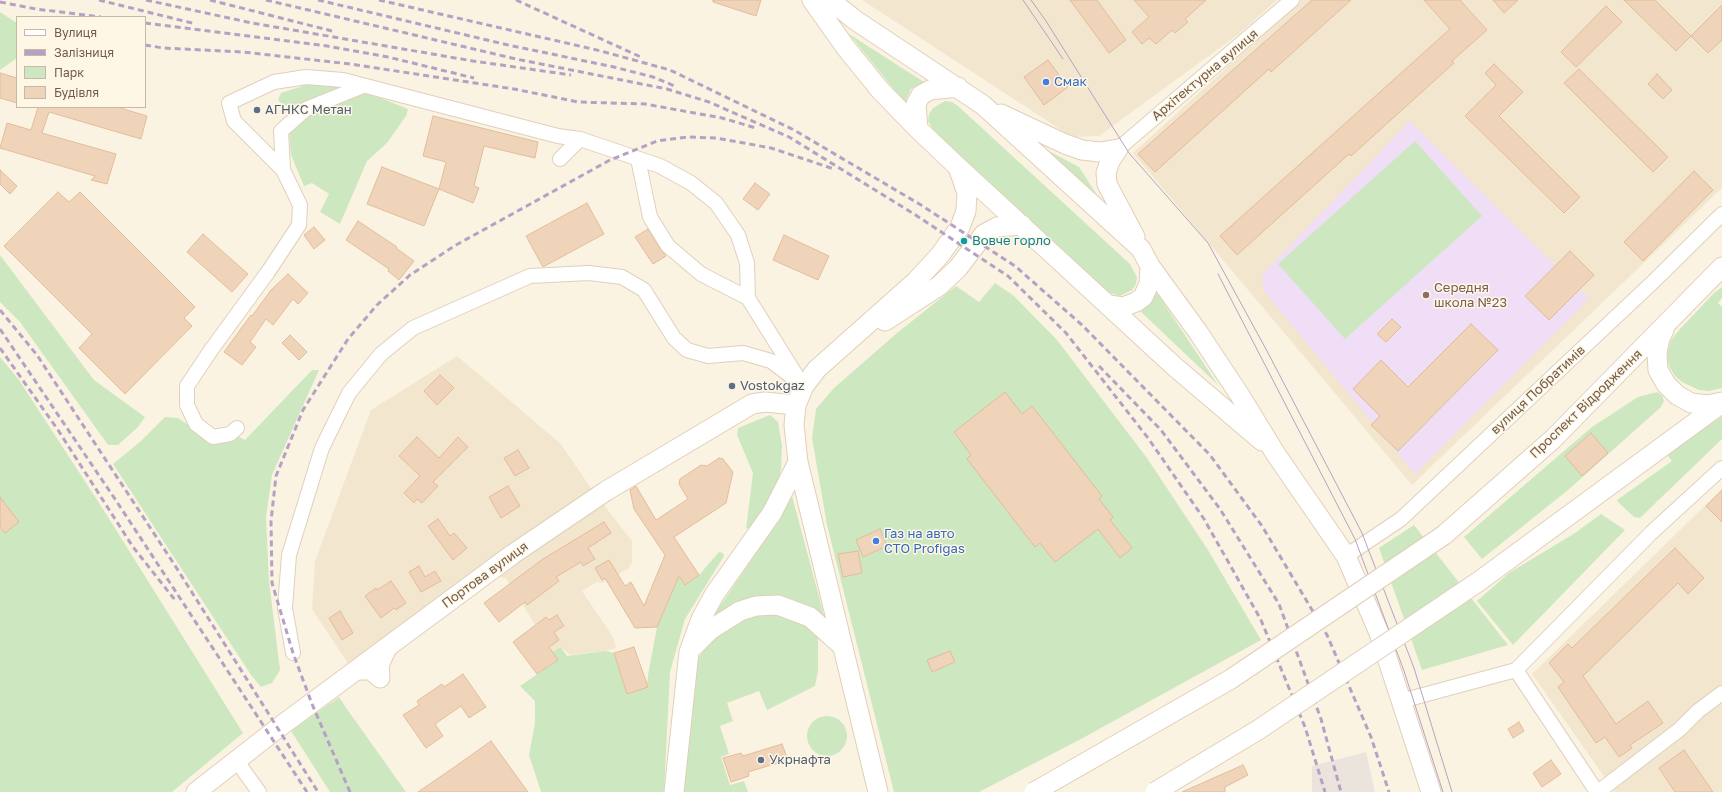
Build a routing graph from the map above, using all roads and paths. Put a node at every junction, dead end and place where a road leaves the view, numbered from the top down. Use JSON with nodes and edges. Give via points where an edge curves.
{"nodes":[{"id":1,"x":812,"y":0,"type":"edge"},
{"id":2,"x":830,"y":0,"type":"edge"},
{"id":3,"x":1292,"y":0,"type":"edge"},
{"id":4,"x":363,"y":86,"type":"junction"},
{"id":5,"x":958,"y":87,"type":"junction"},
{"id":6,"x":983,"y":105,"type":"junction"},
{"id":7,"x":918,"y":129,"type":"junction"},
{"id":8,"x":580,"y":139,"type":"junction"},
{"id":9,"x":1118,"y":149,"type":"junction"},
{"id":10,"x":560,"y":159,"type":"dead end"},
{"id":11,"x":638,"y":159,"type":"junction"},
{"id":12,"x":958,"y":167,"type":"junction"},
{"id":13,"x":283,"y":170,"type":"junction"},
{"id":14,"x":300,"y":205,"type":"junction"},
{"id":15,"x":1722,"y":214,"type":"edge"},
{"id":16,"x":310,"y":217,"type":"dead end"},
{"id":17,"x":1022,"y":226,"type":"junction"},
{"id":18,"x":1141,"y":249,"type":"junction"},
{"id":19,"x":1150,"y":266,"type":"junction"},
{"id":20,"x":1722,"y":267,"type":"edge"},
{"id":21,"x":748,"y":298,"type":"junction"},
{"id":22,"x":1109,"y":305,"type":"junction"},
{"id":23,"x":1668,"y":324,"type":"junction"},
{"id":24,"x":845,"y":343,"type":"junction"},
{"id":25,"x":804,"y":386,"type":"junction"},
{"id":26,"x":1722,"y":403,"type":"edge"},
{"id":27,"x":796,"y":405,"type":"junction"},
{"id":28,"x":236,"y":428,"type":"dead end"},
{"id":29,"x":1275,"y":453,"type":"junction"},
{"id":30,"x":798,"y":462,"type":"junction"},
{"id":31,"x":1722,"y":468,"type":"edge"},
{"id":32,"x":1346,"y":556,"type":"junction"},
{"id":33,"x":841,"y":645,"type":"junction"},
{"id":34,"x":689,"y":652,"type":"junction"},
{"id":35,"x":293,"y":653,"type":"dead end"},
{"id":36,"x":1516,"y":670,"type":"junction"},
{"id":37,"x":1722,"y":693,"type":"edge"},
{"id":38,"x":1401,"y":700,"type":"junction"},
{"id":39,"x":236,"y":760,"type":"junction"},
{"id":40,"x":196,"y":792,"type":"edge"},
{"id":41,"x":259,"y":792,"type":"edge"},
{"id":42,"x":674,"y":792,"type":"edge"},
{"id":43,"x":878,"y":792,"type":"edge"},
{"id":44,"x":1034,"y":792,"type":"edge"},
{"id":45,"x":1155,"y":792,"type":"edge"},
{"id":46,"x":1431,"y":792,"type":"edge"},
{"id":47,"x":1597,"y":792,"type":"edge"}],
"edges":[{"from":1,"to":7,"type":"main road","via":[[846,48]]},
{"from":2,"to":5,"type":"main road","via":[[855,20]]},
{"from":3,"to":9,"type":"street","name":"Архітектурна вулиця"},
{"from":4,"to":8,"type":"street","via":[[558,136]]},
{"from":4,"to":13,"type":"street","via":[[306,109],[281,131]]},
{"from":4,"to":13,"type":"street","via":[[343,80],[306,77],[274,82],[229,103],[234,121]]},
{"from":5,"to":6,"type":"main road"},
{"from":5,"to":7,"type":"main road","via":[[930,90],[921,95],[916,104]]},
{"from":6,"to":9,"type":"main road","via":[[1082,150],[1100,152]]},
{"from":6,"to":18,"type":"main road"},
{"from":7,"to":12,"type":"main road"},
{"from":8,"to":10,"type":"street"},
{"from":8,"to":11,"type":"street"},
{"from":9,"to":18,"type":"main road","via":[[1110,160],[1106,173],[1107,184]]},
{"from":11,"to":21,"type":"street","via":[[650,216],[668,246],[701,274]]},
{"from":11,"to":21,"type":"street","via":[[660,166],[691,183],[716,203],[738,235],[747,263]]},
{"from":12,"to":17,"type":"main road"},
{"from":12,"to":24,"type":"main road","via":[[967,193],[966,211],[960,227],[940,255],[916,281]]},
{"from":13,"to":14,"type":"street"},
{"from":14,"to":16,"type":"street"},
{"from":14,"to":28,"type":"street","via":[[299,225],[286,246],[187,386],[187,405],[196,424],[213,437],[230,434]]},
{"from":15,"to":32,"type":"street","name":"вулиця Побратимів","via":[[1401,519]]},
{"from":17,"to":22,"type":"main road"},
{"from":17,"to":24,"type":"main road","via":[[997,227],[984,234],[958,268],[939,286]]},
{"from":18,"to":19,"type":"main road"},
{"from":19,"to":22,"type":"main road","via":[[1149,284],[1144,297],[1123,307]]},
{"from":19,"to":29,"type":"main road","via":[[1242,397]]},
{"from":20,"to":23,"type":"main road","name":"Проспект Відродження"},
{"from":21,"to":25,"type":"street"},
{"from":22,"to":29,"type":"main road"},
{"from":23,"to":26,"type":"main road","via":[[1660,338],[1657,353],[1658,370],[1666,384],[1677,396],[1691,403]]},
{"from":23,"to":44,"type":"main road","name":"Проспект Відродження","bridge":true,"via":[[1553,439],[1444,534],[1231,678]]},
{"from":24,"to":25,"type":"main road"},
{"from":25,"to":27,"type":"main road"},
{"from":25,"to":35,"type":"street","via":[[771,361],[743,353],[708,356],[687,350],[674,338],[644,290],[622,277],[589,273],[530,276],[413,328],[381,354],[349,394],[322,448],[288,555],[285,608]]},
{"from":26,"to":45,"type":"main road","bridge":true,"via":[[1478,582],[1258,730]]},
{"from":27,"to":30,"type":"main road","via":[[794,425]]},
{"from":27,"to":39,"type":"main road","name":"Портова вулиця","via":[[765,402],[752,404],[606,491],[513,554]]},
{"from":29,"to":32,"type":"main road"},
{"from":30,"to":33,"type":"main road"},
{"from":30,"to":34,"type":"main road","via":[[772,513],[714,595],[701,619]]},
{"from":31,"to":36,"type":"street","via":[[1651,533]]},
{"from":32,"to":38,"type":"main road","via":[[1379,633]]},
{"from":33,"to":34,"type":"main road","via":[[810,617],[778,605],[756,606],[725,619],[710,630]]},
{"from":33,"to":43,"type":"main road"},
{"from":34,"to":42,"type":"main road"},
{"from":36,"to":38,"type":"street"},
{"from":36,"to":47,"type":"street"},
{"from":37,"to":47,"type":"street","via":[[1680,729]]},
{"from":38,"to":46,"type":"main road"},
{"from":39,"to":40,"type":"main road","name":"Портова вулиця"},
{"from":39,"to":41,"type":"street"}]}
